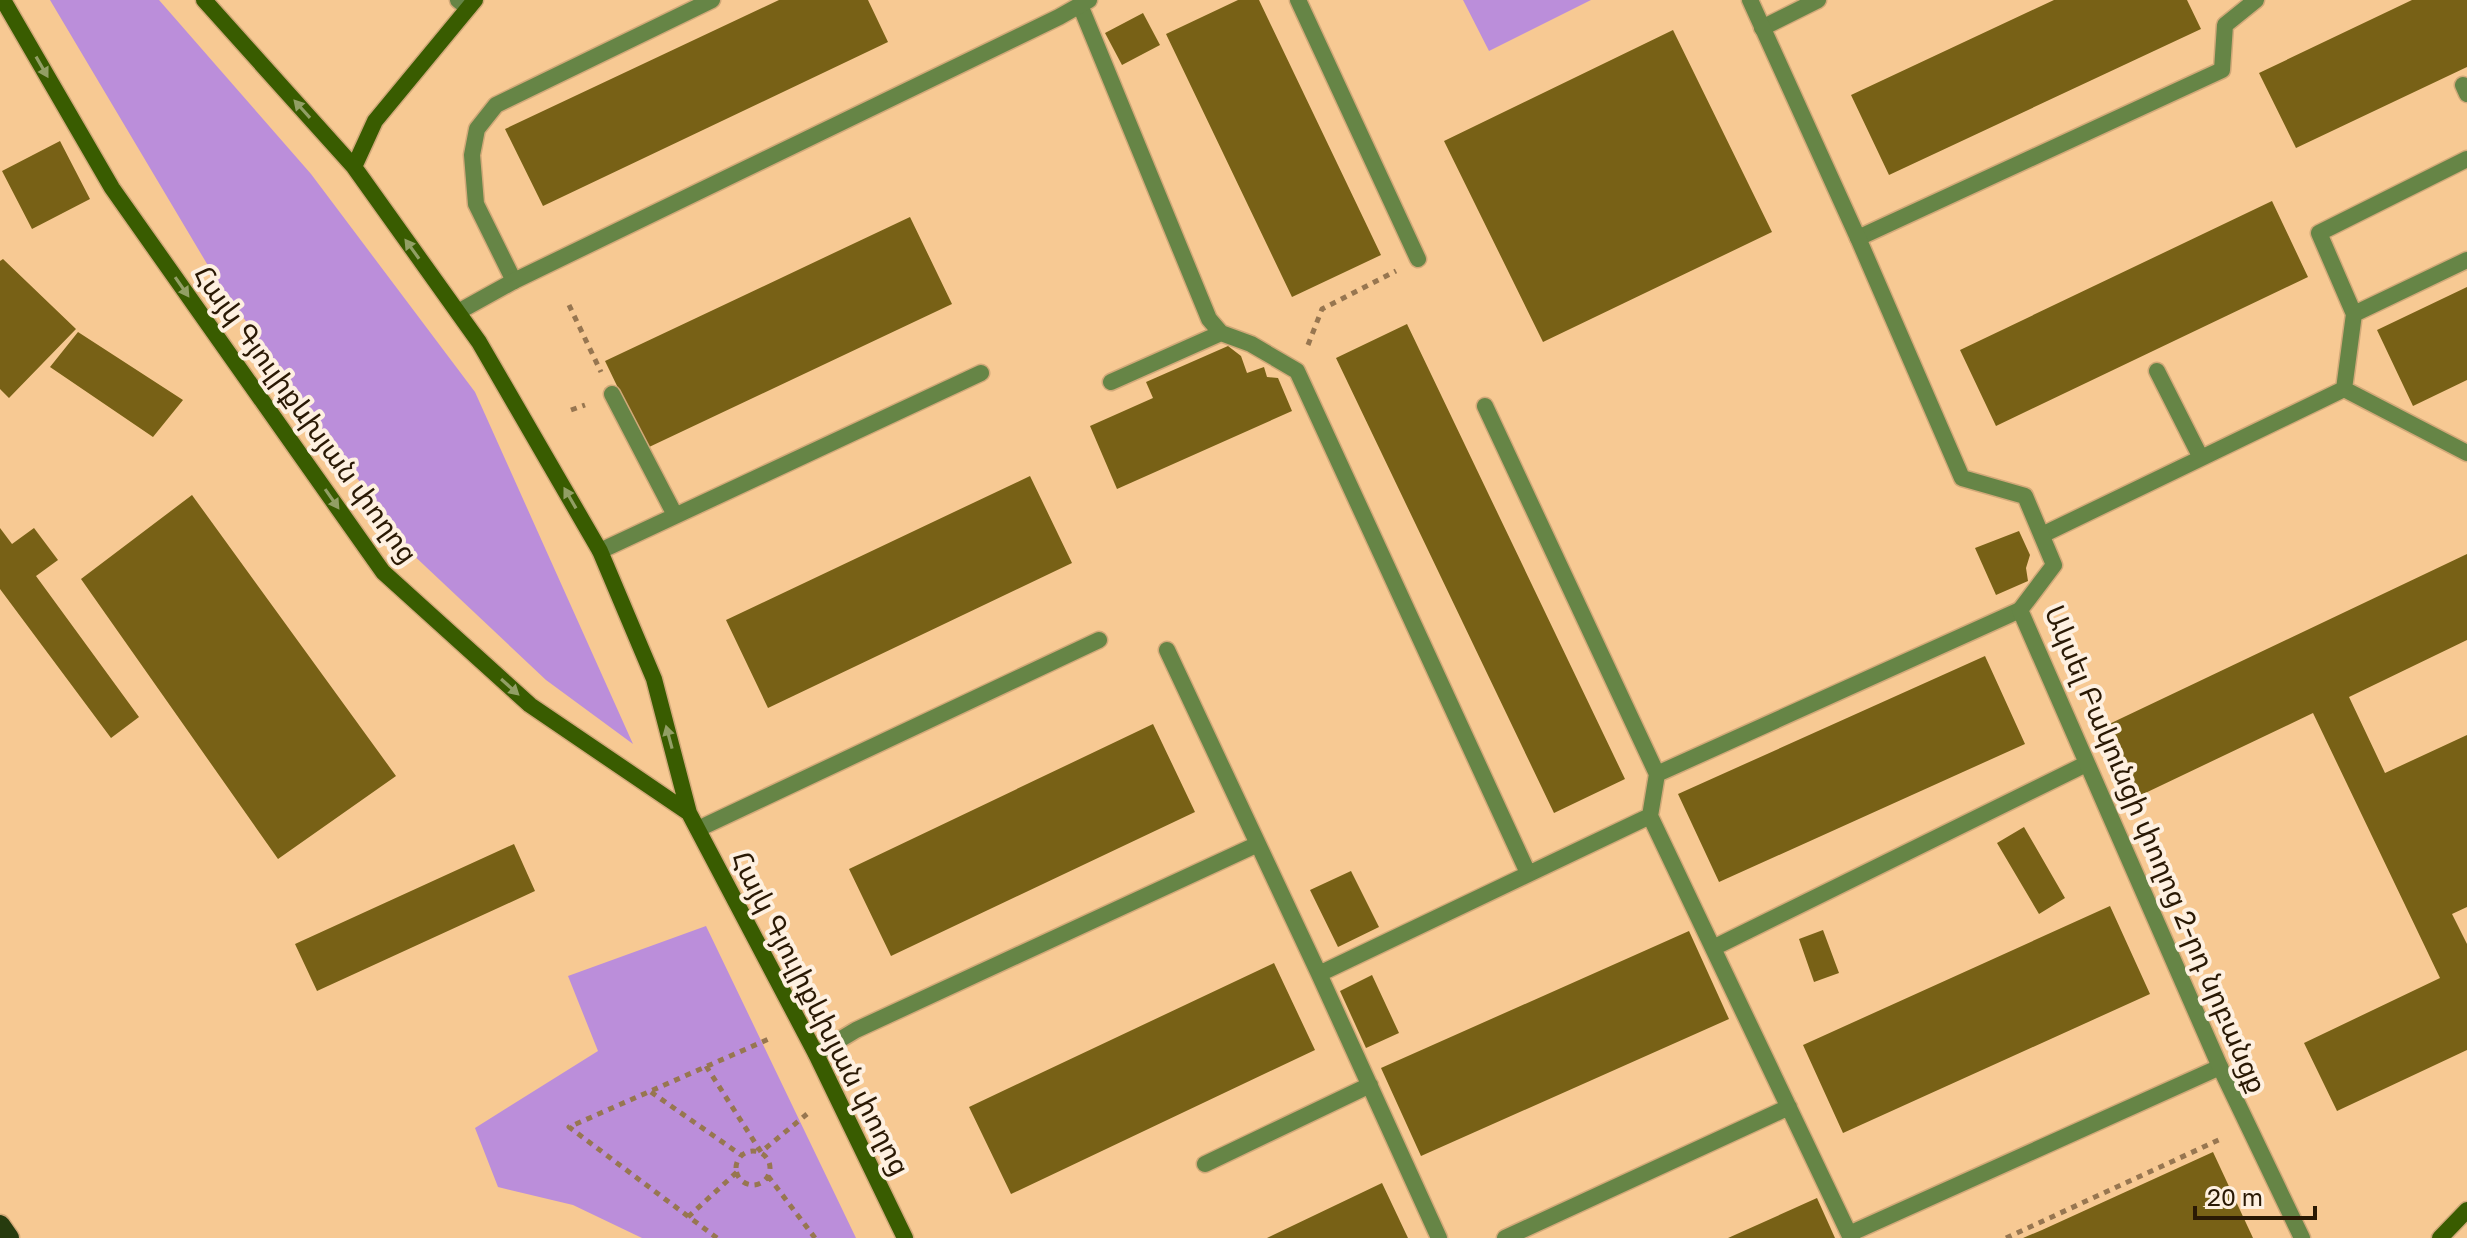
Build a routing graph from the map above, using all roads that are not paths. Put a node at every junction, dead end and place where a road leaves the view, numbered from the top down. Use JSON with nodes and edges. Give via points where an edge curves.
{"nodes":[{"id":1,"x":3,"y":0,"type":"edge"},
{"id":2,"x":204,"y":0,"type":"edge"},
{"id":3,"x":712,"y":0,"type":"edge"},
{"id":4,"x":1298,"y":0,"type":"edge"},
{"id":5,"x":1750,"y":0,"type":"edge"},
{"id":6,"x":1818,"y":0,"type":"edge"},
{"id":7,"x":2256,"y":0,"type":"edge"},
{"id":8,"x":1085,"y":2,"type":"edge"},
{"id":9,"x":467,"y":3,"type":"edge"},
{"id":10,"x":1762,"y":28,"type":"junction"},
{"id":11,"x":2467,"y":159,"type":"edge"},
{"id":12,"x":354,"y":167,"type":"junction"},
{"id":13,"x":1858,"y":238,"type":"junction"},
{"id":14,"x":1418,"y":259,"type":"road end"},
{"id":15,"x":2467,"y":260,"type":"edge"},
{"id":16,"x":514,"y":281,"type":"junction"},
{"id":17,"x":458,"y":312,"type":"junction"},
{"id":18,"x":2354,"y":314,"type":"junction"},
{"id":19,"x":1221,"y":333,"type":"junction"},
{"id":20,"x":2157,"y":371,"type":"dead end"},
{"id":21,"x":981,"y":373,"type":"dead end"},
{"id":22,"x":1111,"y":382,"type":"dead end"},
{"id":23,"x":2344,"y":389,"type":"junction"},
{"id":24,"x":612,"y":394,"type":"road end"},
{"id":25,"x":1485,"y":406,"type":"dead end"},
{"id":26,"x":2467,"y":453,"type":"edge"},
{"id":27,"x":2201,"y":458,"type":"junction"},
{"id":28,"x":675,"y":515,"type":"junction"},
{"id":29,"x":2042,"y":535,"type":"junction"},
{"id":30,"x":600,"y":551,"type":"junction"},
{"id":31,"x":2020,"y":610,"type":"junction"},
{"id":32,"x":1099,"y":640,"type":"dead end"},
{"id":33,"x":1167,"y":650,"type":"dead end"},
{"id":34,"x":2086,"y":764,"type":"junction"},
{"id":35,"x":1657,"y":774,"type":"junction"},
{"id":36,"x":689,"y":813,"type":"junction"},
{"id":37,"x":1650,"y":816,"type":"junction"},
{"id":38,"x":698,"y":829,"type":"junction"},
{"id":39,"x":1258,"y":844,"type":"junction"},
{"id":40,"x":1528,"y":873,"type":"junction"},
{"id":41,"x":1713,"y":948,"type":"junction"},
{"id":42,"x":1319,"y":974,"type":"junction"},
{"id":43,"x":816,"y":1054,"type":"junction"},
{"id":44,"x":2220,"y":1067,"type":"junction"},
{"id":45,"x":1370,"y":1085,"type":"junction"},
{"id":46,"x":1789,"y":1107,"type":"junction"},
{"id":47,"x":1205,"y":1164,"type":"dead end"},
{"id":48,"x":2467,"y":1210,"type":"edge"},
{"id":49,"x":0,"y":1225,"type":"edge"},
{"id":50,"x":1850,"y":1236,"type":"edge"},
{"id":51,"x":9,"y":1238,"type":"edge"},
{"id":52,"x":905,"y":1238,"type":"edge"},
{"id":53,"x":1439,"y":1238,"type":"edge"},
{"id":54,"x":1505,"y":1238,"type":"edge"},
{"id":55,"x":2302,"y":1238,"type":"edge"},
{"id":56,"x":2440,"y":1238,"type":"edge"}],
"edges":[{"from":1,"to":36,"type":"main road","name":"Հայկ Գյուլիքևխյան փողոց","one_way":true,"via":[[112,188],[383,572],[530,705]]},
{"from":12,"to":2,"type":"main road","name":"Հայկ Գյուլիքևխյան փողոց","one_way":true},
{"from":3,"to":16,"type":"street","via":[[496,105],[477,129],[472,155],[476,204]]},
{"from":4,"to":14,"type":"street"},
{"from":5,"to":10,"type":"street","name":"Ակսել Բակունցի փողոց 2-րդ նրբանցք"},
{"from":6,"to":10,"type":"street"},
{"from":7,"to":13,"type":"street","via":[[2225,25],[2222,70]]},
{"from":8,"to":16,"type":"street"},
{"from":8,"to":19,"type":"street","via":[[1209,319]]},
{"from":9,"to":12,"type":"main road","via":[[375,121]]},
{"from":10,"to":13,"type":"street","name":"Ակսել Բակունցի փողոց 2-րդ նրբանցք"},
{"from":11,"to":18,"type":"street","via":[[2319,233]]},
{"from":17,"to":12,"type":"main road","name":"Հայկ Գյուլիքևխյան փողոց","one_way":true},
{"from":13,"to":29,"type":"street","name":"Ակսել Բակունցի փողոց 2-րդ նրբանցք","via":[[1962,478],[2025,496]]},
{"from":15,"to":18,"type":"street"},
{"from":16,"to":17,"type":"street"},
{"from":30,"to":17,"type":"main road","name":"Հայկ Գյուլիքևխյան փողոց","one_way":true},
{"from":18,"to":23,"type":"street"},
{"from":19,"to":22,"type":"street"},
{"from":19,"to":40,"type":"street","via":[[1297,371]]},
{"from":20,"to":27,"type":"street"},
{"from":21,"to":28,"type":"street"},
{"from":23,"to":26,"type":"street"},
{"from":23,"to":27,"type":"street"},
{"from":24,"to":28,"type":"street"},
{"from":25,"to":35,"type":"street"},
{"from":27,"to":29,"type":"street"},
{"from":28,"to":30,"type":"street"},
{"from":29,"to":31,"type":"street","name":"Ակսել Բակունցի փողոց 2-րդ նրբանցք","via":[[2054,565]]},
{"from":36,"to":30,"type":"main road","name":"Հայկ Գյուլիքևխյան փողոց","one_way":true,"via":[[654,679]]},
{"from":31,"to":34,"type":"street","name":"Ակսել Բակունցի փողոց 2-րդ նրբանցք"},
{"from":31,"to":35,"type":"street"},
{"from":32,"to":38,"type":"street"},
{"from":33,"to":39,"type":"street"},
{"from":34,"to":41,"type":"street"},
{"from":34,"to":44,"type":"street","name":"Ակսել Բակունցի փողոց 2-րդ նրբանցք"},
{"from":35,"to":37,"type":"street"},
{"from":36,"to":38,"type":"main road","name":"Հայկ Գյուլիքևխյան փողոց"},
{"from":37,"to":40,"type":"street"},
{"from":37,"to":41,"type":"street"},
{"from":38,"to":43,"type":"main road","name":"Հայկ Գյուլիքևխյան փողոց"},
{"from":39,"to":42,"type":"street"},
{"from":39,"to":43,"type":"street","via":[[856,1030]]},
{"from":40,"to":42,"type":"street"},
{"from":41,"to":46,"type":"street"},
{"from":42,"to":45,"type":"street"},
{"from":43,"to":52,"type":"main road","name":"Հայկ Գյուլիքևխյան փողոց"},
{"from":44,"to":50,"type":"street"},
{"from":44,"to":55,"type":"street","name":"Ակսել Բակունցի փողոց 2-րդ նրբանցք"},
{"from":45,"to":47,"type":"street"},
{"from":45,"to":53,"type":"street"},
{"from":46,"to":50,"type":"street"},
{"from":46,"to":54,"type":"street"},
{"from":48,"to":56,"type":"main road"},
{"from":49,"to":51,"type":"main road"}]}
